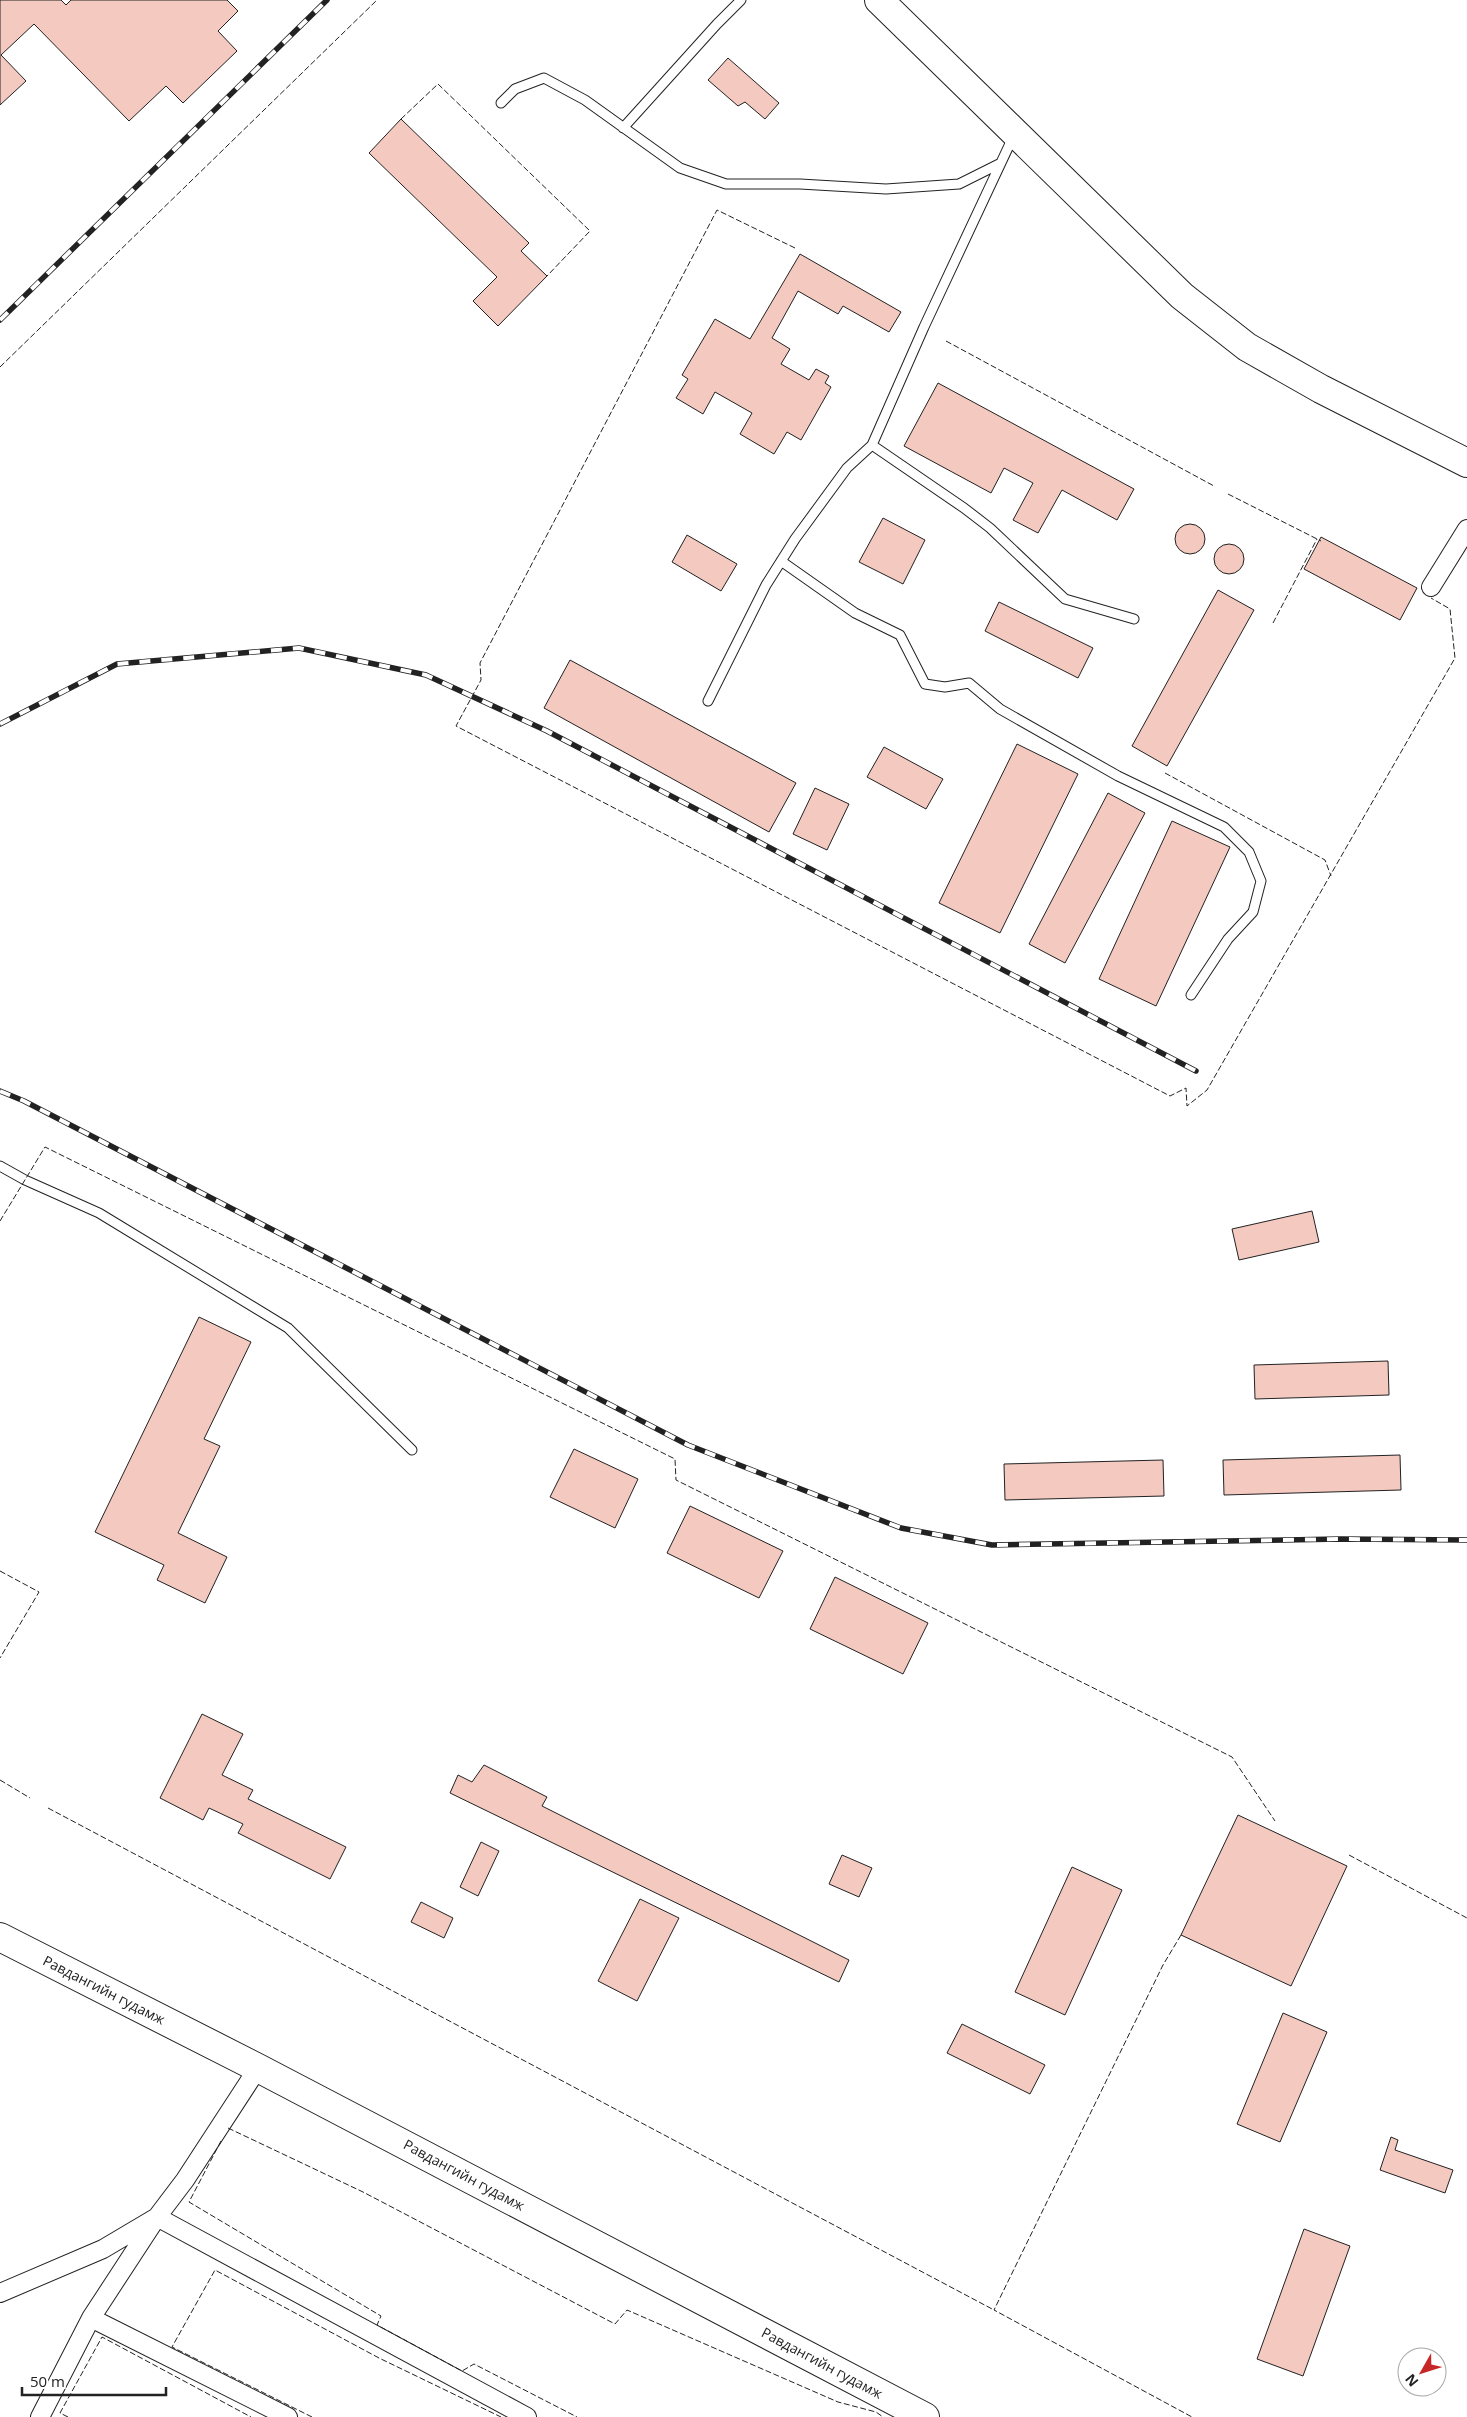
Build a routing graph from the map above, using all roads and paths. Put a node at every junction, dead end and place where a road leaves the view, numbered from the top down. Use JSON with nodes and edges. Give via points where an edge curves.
{"nodes":[{"id":1,"x":741,"y":0,"type":"edge"},
{"id":2,"x":879,"y":0,"type":"edge"},
{"id":3,"x":501,"y":103,"type":"dead end"},
{"id":4,"x":623,"y":128,"type":"junction"},
{"id":5,"x":1015,"y":132,"type":"junction"},
{"id":6,"x":999,"y":164,"type":"junction"},
{"id":7,"x":872,"y":445,"type":"junction"},
{"id":8,"x":1467,"y":463,"type":"edge"},
{"id":9,"x":1467,"y":529,"type":"edge"},
{"id":10,"x":781,"y":561,"type":"junction"},
{"id":11,"x":1431,"y":587,"type":"dead end"},
{"id":12,"x":1134,"y":619,"type":"dead end"},
{"id":13,"x":708,"y":701,"type":"dead end"},
{"id":14,"x":1191,"y":995,"type":"dead end"},
{"id":15,"x":0,"y":1166,"type":"edge"},
{"id":16,"x":412,"y":1450,"type":"dead end"},
{"id":17,"x":0,"y":1937,"type":"edge"},
{"id":18,"x":258,"y":2068,"type":"junction"},
{"id":19,"x":158,"y":2217,"type":"junction"},
{"id":20,"x":0,"y":2293,"type":"edge"},
{"id":21,"x":91,"y":2318,"type":"junction"},
{"id":22,"x":40,"y":2417,"type":"edge"},
{"id":23,"x":288,"y":2417,"type":"edge"},
{"id":24,"x":527,"y":2417,"type":"edge"},
{"id":25,"x":925,"y":2417,"type":"edge"}],
"edges":[{"from":1,"to":4,"type":"lane"},
{"from":2,"to":5,"type":"main road"},
{"from":3,"to":4,"type":"lane","via":[[515,89],[544,78],[585,100]]},
{"from":4,"to":6,"type":"lane","via":[[680,168],[726,184],[886,189],[959,184]]},
{"from":5,"to":6,"type":"lane"},
{"from":5,"to":8,"type":"main road","via":[[1182,296],[1247,347],[1321,390]]},
{"from":6,"to":7,"type":"lane"},
{"from":7,"to":10,"type":"lane","via":[[847,468]]},
{"from":7,"to":12,"type":"lane","via":[[990,528],[1064,599]]},
{"from":9,"to":11,"type":"street"},
{"from":10,"to":13,"type":"lane"},
{"from":10,"to":14,"type":"lane","via":[[855,613],[900,636],[925,684],[945,687],[969,683],[1000,708],[1118,776],[1224,827],[1249,852],[1262,881],[1253,912],[1228,939]]},
{"from":15,"to":16,"type":"lane","via":[[99,1213],[288,1328]]},
{"from":17,"to":18,"type":"main road","name":"Равдангийн гудамж"},
{"from":18,"to":19,"type":"street"},
{"from":18,"to":25,"type":"main road","name":"Равдангийн гудамж"},
{"from":19,"to":20,"type":"street","via":[[103,2249]]},
{"from":19,"to":21,"type":"street"},
{"from":19,"to":24,"type":"street"},
{"from":21,"to":22,"type":"street"},
{"from":21,"to":23,"type":"street"}]}
